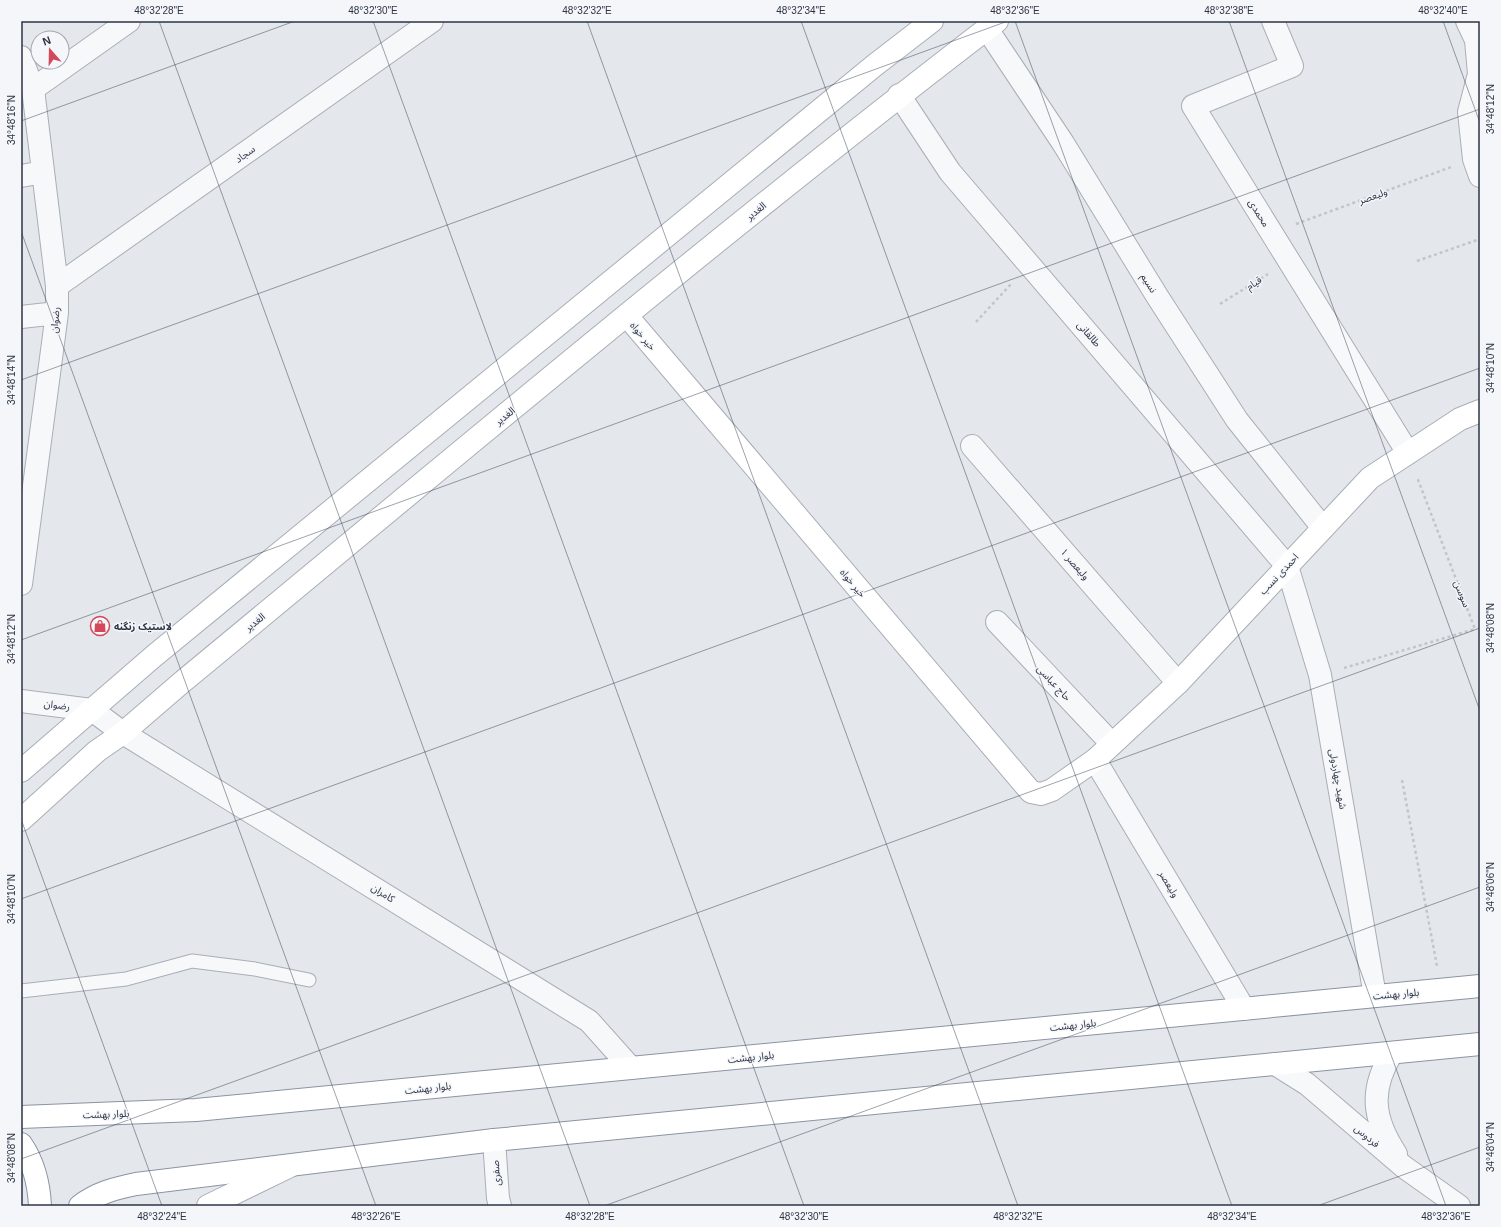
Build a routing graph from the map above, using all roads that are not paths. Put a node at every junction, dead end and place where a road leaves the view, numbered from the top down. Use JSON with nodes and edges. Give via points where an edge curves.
{"nodes":[{"id":1,"x":129,"y":21,"type":"edge"},
{"id":2,"x":432,"y":21,"type":"edge"},
{"id":3,"x":932,"y":21,"type":"edge"},
{"id":4,"x":1273,"y":21,"type":"edge"},
{"id":5,"x":1467,"y":21,"type":"edge"},
{"id":6,"x":992,"y":25,"type":"edge"},
{"id":7,"x":21,"y":58,"type":"edge"},
{"id":8,"x":33,"y":89,"type":"junction"},
{"id":9,"x":899,"y":95,"type":"junction"},
{"id":10,"x":1477,"y":167,"type":"edge"},
{"id":11,"x":43,"y":172,"type":"junction"},
{"id":12,"x":21,"y":176,"type":"edge"},
{"id":13,"x":57,"y":286,"type":"junction"},
{"id":14,"x":57,"y":313,"type":"junction"},
{"id":15,"x":627,"y":316,"type":"junction"},
{"id":16,"x":21,"y":317,"type":"edge"},
{"id":17,"x":1480,"y":411,"type":"edge"},
{"id":18,"x":972,"y":446,"type":"dead end"},
{"id":19,"x":1408,"y":453,"type":"junction"},
{"id":20,"x":1323,"y":528,"type":"junction"},
{"id":21,"x":1287,"y":566,"type":"junction"},
{"id":22,"x":21,"y":584,"type":"edge"},
{"id":23,"x":997,"y":622,"type":"dead end"},
{"id":24,"x":1178,"y":683,"type":"junction"},
{"id":25,"x":21,"y":701,"type":"edge"},
{"id":26,"x":92,"y":710,"type":"junction"},
{"id":27,"x":123,"y":733,"type":"junction"},
{"id":28,"x":1112,"y":744,"type":"junction"},
{"id":29,"x":1095,"y":760,"type":"junction"},
{"id":30,"x":21,"y":771,"type":"edge"},
{"id":31,"x":21,"y":820,"type":"edge"},
{"id":32,"x":309,"y":980,"type":"dead end"},
{"id":33,"x":1480,"y":986,"type":"edge"},
{"id":34,"x":21,"y":991,"type":"edge"},
{"id":35,"x":1375,"y":996,"type":"junction"},
{"id":36,"x":1244,"y":1009,"type":"junction"},
{"id":37,"x":1480,"y":1044,"type":"edge"},
{"id":38,"x":1392,"y":1053,"type":"junction"},
{"id":39,"x":1275,"y":1064,"type":"junction"},
{"id":40,"x":631,"y":1068,"type":"junction"},
{"id":41,"x":21,"y":1117,"type":"edge"},
{"id":42,"x":494,"y":1140,"type":"junction"},
{"id":43,"x":21,"y":1144,"type":"edge"},
{"id":44,"x":291,"y":1165,"type":"junction"},
{"id":45,"x":1404,"y":1167,"type":"junction"},
{"id":46,"x":40,"y":1206,"type":"edge"},
{"id":47,"x":80,"y":1206,"type":"edge"},
{"id":48,"x":208,"y":1206,"type":"edge"},
{"id":49,"x":500,"y":1206,"type":"edge"},
{"id":50,"x":1459,"y":1206,"type":"edge"}],
"edges":[{"from":1,"to":8,"type":"street"},
{"from":2,"to":13,"type":"street","name":"سجاد"},
{"from":3,"to":26,"type":"main road","via":[[154,656]]},
{"from":4,"to":19,"type":"street","name":"محمدی","via":[[1292,66],[1194,106]]},
{"from":5,"to":10,"type":"street","via":[[1476,40],[1479,74],[1469,112]]},
{"from":6,"to":9,"type":"main road","name":"الغدیر"},
{"from":6,"to":20,"type":"street","name":"نسیم","via":[[1157,296],[1237,420]]},
{"from":7,"to":8,"type":"street","name":"رضوان"},
{"from":8,"to":11,"type":"street","name":"رضوان"},
{"from":9,"to":15,"type":"main road","name":"الغدیر"},
{"from":9,"to":21,"type":"street","name":"طالقانی","via":[[950,172]]},
{"from":11,"to":12,"type":"street"},
{"from":11,"to":13,"type":"street","name":"رضوان"},
{"from":13,"to":14,"type":"street","name":"رضوان"},
{"from":14,"to":16,"type":"street"},
{"from":14,"to":22,"type":"street","name":"رضوان"},
{"from":15,"to":27,"type":"main road","name":"الغدیر"},
{"from":15,"to":29,"type":"main road","name":"خیر خواه","via":[[1031,792],[1041,794],[1052,790]]},
{"from":17,"to":19,"type":"main road","name":"احمدی نسب","via":[[1460,419]]},
{"from":18,"to":24,"type":"street","name":"ولیعصر ۱"},
{"from":19,"to":20,"type":"main road","name":"احمدی نسب","via":[[1370,478]]},
{"from":20,"to":21,"type":"main road","name":"احمدی نسب"},
{"from":21,"to":24,"type":"main road","name":"احمدی نسب"},
{"from":21,"to":35,"type":"street","name":"شهید چهاردولی","via":[[1320,675]]},
{"from":23,"to":28,"type":"street","name":"حاج عباسی"},
{"from":24,"to":28,"type":"main road","name":"احمدی نسب"},
{"from":25,"to":26,"type":"street","name":"رضوان"},
{"from":26,"to":27,"type":"street","name":"کامران"},
{"from":26,"to":30,"type":"main road"},
{"from":27,"to":31,"type":"main road","name":"الغدیر","via":[[97,751]]},
{"from":27,"to":40,"type":"street","name":"کامران","via":[[589,1021]]},
{"from":28,"to":29,"type":"main road","name":"احمدی نسب"},
{"from":29,"to":36,"type":"street","name":"ولیعصر"},
{"from":32,"to":34,"type":"lane","via":[[255,969],[192,961],[126,979]]},
{"from":33,"to":35,"type":"main road","name":"بلوار بهشت"},
{"from":35,"to":36,"type":"main road","name":"بلوار بهشت"},
{"from":36,"to":40,"type":"main road","name":"بلوار بهشت"},
{"from":37,"to":38,"type":"main road"},
{"from":38,"to":39,"type":"main road"},
{"from":38,"to":45,"type":"street","via":[[1383,1068],[1376,1094],[1378,1118],[1387,1140]]},
{"from":39,"to":42,"type":"main road"},
{"from":39,"to":45,"type":"street","name":"فردوس","via":[[1324,1097]]},
{"from":40,"to":41,"type":"main road","name":"بلوار بهشت","via":[[196,1110]]},
{"from":42,"to":44,"type":"main road"},
{"from":42,"to":49,"type":"street","name":"صفری"},
{"from":43,"to":46,"type":"main road","via":[[29,1155],[36,1174],[40,1189]]},
{"from":44,"to":47,"type":"main road","via":[[110,1189]]},
{"from":44,"to":48,"type":"main road"},
{"from":45,"to":50,"type":"street","name":"فردوس"}]}
